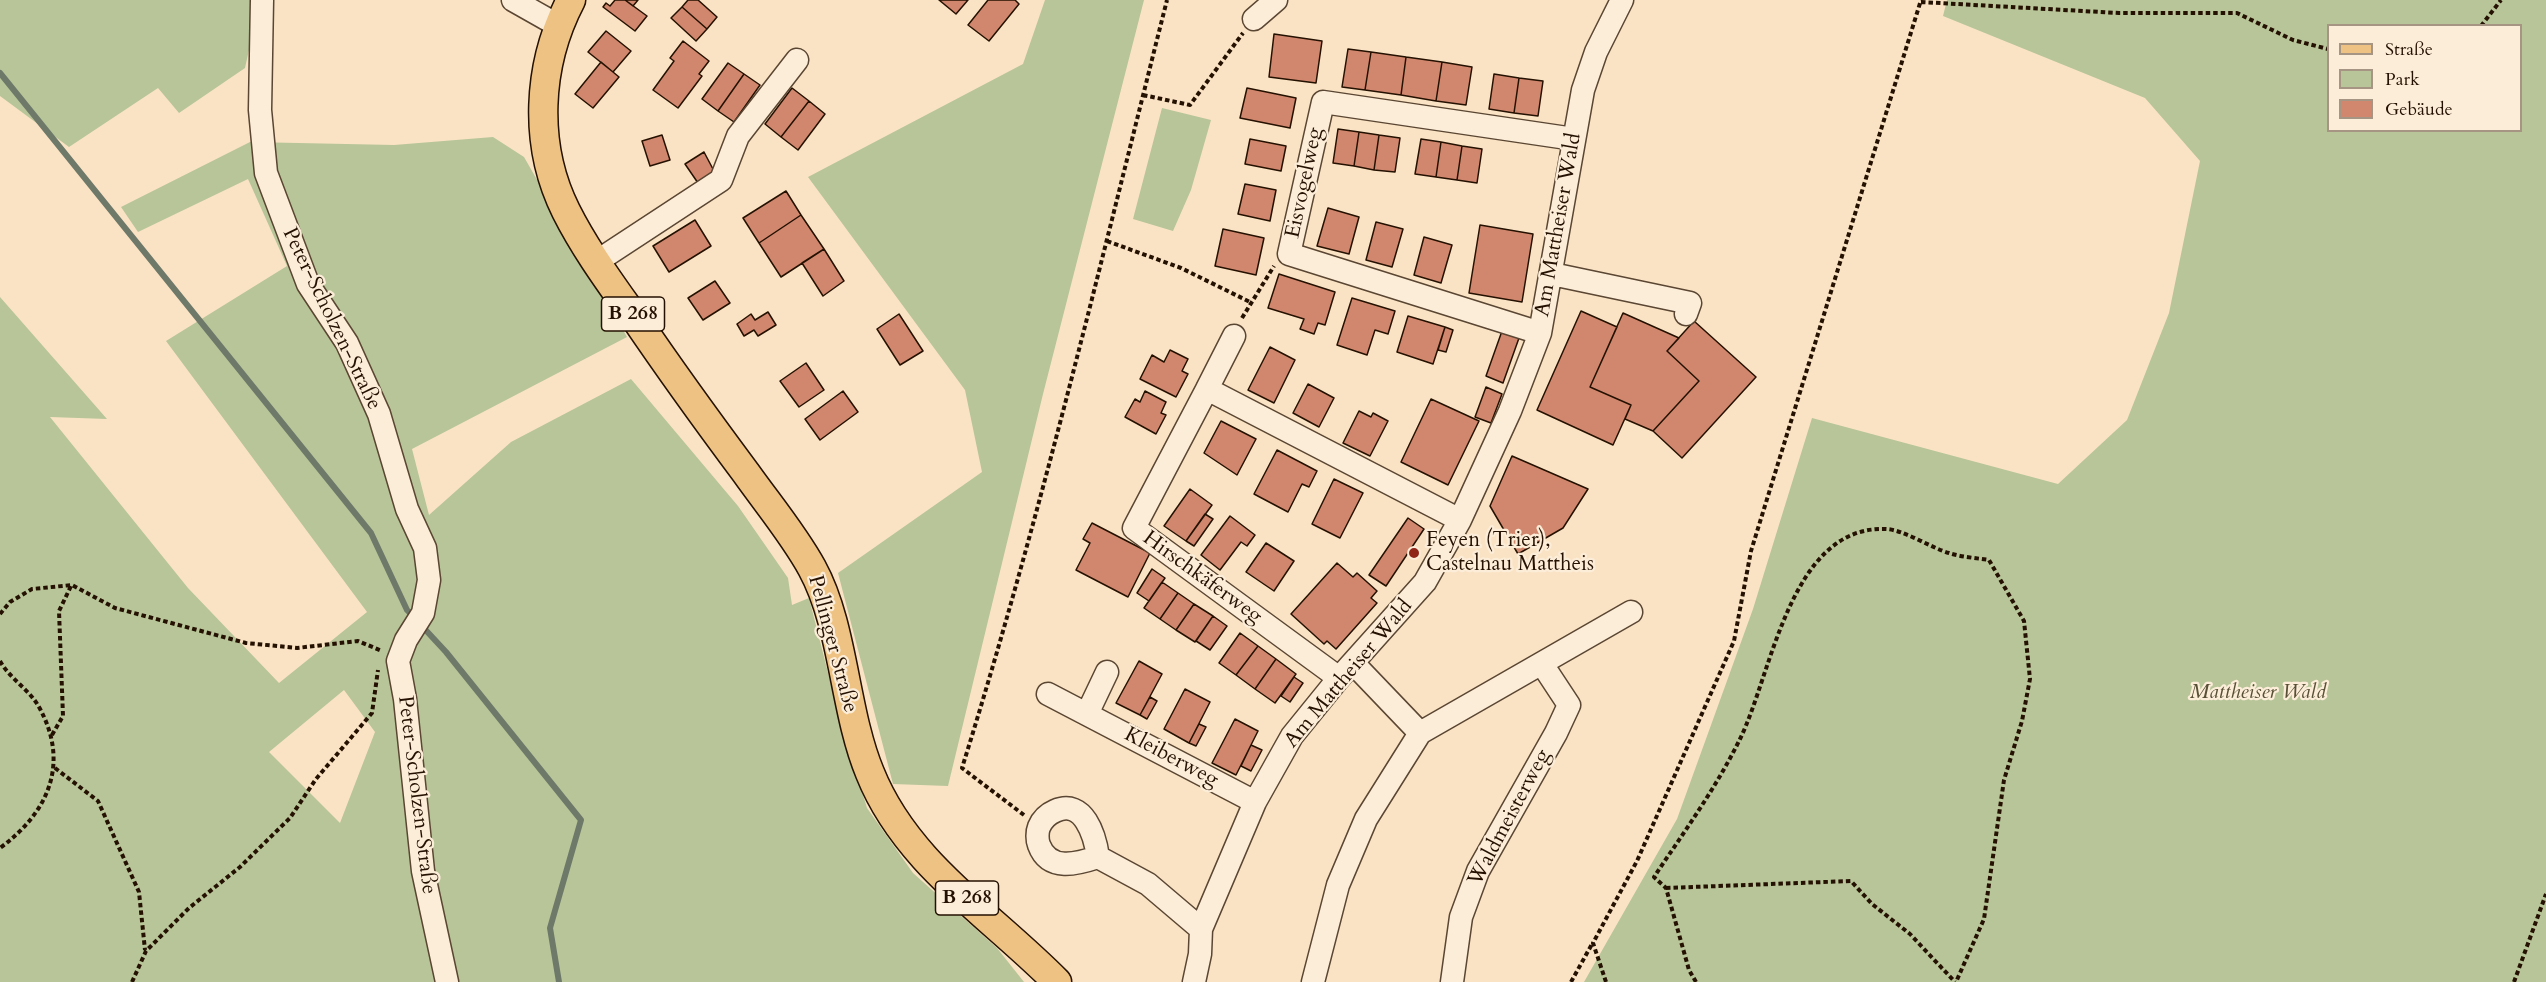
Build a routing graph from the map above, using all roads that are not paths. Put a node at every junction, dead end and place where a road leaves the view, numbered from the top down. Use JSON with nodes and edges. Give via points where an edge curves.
{"nodes":[{"id":1,"x":262,"y":0,"type":"edge"},
{"id":2,"x":513,"y":0,"type":"edge"},
{"id":3,"x":571,"y":0,"type":"edge"},
{"id":4,"x":1276,"y":0,"type":"edge"},
{"id":5,"x":1622,"y":0,"type":"edge"},
{"id":6,"x":1254,"y":18,"type":"road end"},
{"id":7,"x":559,"y":26,"type":"junction"},
{"id":8,"x":797,"y":60,"type":"dead end"},
{"id":9,"x":1574,"y":140,"type":"junction"},
{"id":10,"x":596,"y":262,"type":"junction"},
{"id":11,"x":1551,"y":274,"type":"junction"},
{"id":12,"x":1686,"y":314,"type":"dead end"},
{"id":13,"x":1540,"y":333,"type":"junction"},
{"id":14,"x":1234,"y":336,"type":"dead end"},
{"id":15,"x":1207,"y":389,"type":"junction"},
{"id":16,"x":1460,"y":520,"type":"junction"},
{"id":17,"x":1631,"y":612,"type":"dead end"},
{"id":18,"x":1542,"y":664,"type":"junction"},
{"id":19,"x":1346,"y":671,"type":"junction"},
{"id":20,"x":1107,"y":672,"type":"dead end"},
{"id":21,"x":1048,"y":694,"type":"dead end"},
{"id":22,"x":1087,"y":714,"type":"junction"},
{"id":23,"x":1420,"y":734,"type":"junction"},
{"id":24,"x":1255,"y":802,"type":"junction"},
{"id":25,"x":1098,"y":857,"type":"junction"},
{"id":26,"x":1201,"y":929,"type":"junction"},
{"id":27,"x":1192,"y":979,"type":"edge"},
{"id":28,"x":447,"y":982,"type":"edge"},
{"id":29,"x":1057,"y":982,"type":"edge"},
{"id":30,"x":1313,"y":982,"type":"edge"},
{"id":31,"x":1452,"y":982,"type":"edge"}],
"edges":[{"from":1,"to":28,"type":"street","name":"Peter-Scholzen-Straße","via":[[260,110],[266,173],[308,284],[346,342],[379,414],[407,509],[425,548],[429,580],[423,613],[406,640],[389,655],[405,699],[423,871]]},
{"from":2,"to":7,"type":"street"},
{"from":3,"to":7,"type":"main road","name":"Pellinger Straße","number":"B 268"},
{"from":4,"to":6,"type":"street"},
{"from":5,"to":9,"type":"street","name":"Am Mattheiser Wald","via":[[1596,52],[1583,90]]},
{"from":7,"to":10,"type":"main road","name":"Pellinger Straße","number":"B 268","via":[[544,92],[546,145],[565,209]]},
{"from":8,"to":10,"type":"street","via":[[738,136],[721,180]]},
{"from":9,"to":11,"type":"street","name":"Am Mattheiser Wald"},
{"from":9,"to":13,"type":"street","name":"Eisvogelweg","via":[[1323,102],[1289,254]]},
{"from":10,"to":29,"type":"main road","name":"Pellinger Straße","number":"B 268","via":[[814,570],[868,771],[894,820],[933,868]]},
{"from":11,"to":12,"type":"street","via":[[1690,303]]},
{"from":11,"to":13,"type":"street","name":"Am Mattheiser Wald"},
{"from":13,"to":16,"type":"street","name":"Am Mattheiser Wald","via":[[1510,411]]},
{"from":14,"to":15,"type":"street","name":"Hirschkäferweg"},
{"from":15,"to":16,"type":"street"},
{"from":15,"to":19,"type":"street","name":"Hirschkäferweg","via":[[1134,528]]},
{"from":16,"to":19,"type":"street","name":"Am Mattheiser Wald","via":[[1425,582]]},
{"from":17,"to":18,"type":"street"},
{"from":18,"to":23,"type":"street"},
{"from":18,"to":31,"type":"street","name":"Waldmeisterweg","via":[[1569,705],[1478,871],[1461,917]]},
{"from":19,"to":23,"type":"street"},
{"from":19,"to":24,"type":"street","name":"Am Mattheiser Wald","via":[[1292,736]]},
{"from":20,"to":22,"type":"street"},
{"from":21,"to":22,"type":"street","name":"Kleiberweg"},
{"from":22,"to":24,"type":"street","name":"Kleiberweg"},
{"from":23,"to":30,"type":"street","via":[[1366,819],[1338,885]]},
{"from":24,"to":26,"type":"street","name":"Am Mattheiser Wald"},
{"from":25,"to":25,"type":"street","via":[[1083,816],[1071,810],[1058,810],[1039,827],[1039,846],[1052,861],[1078,864]]},
{"from":25,"to":26,"type":"street","via":[[1148,884]]},
{"from":26,"to":27,"type":"street","name":"Am Mattheiser Wald","via":[[1200,954]]}]}
